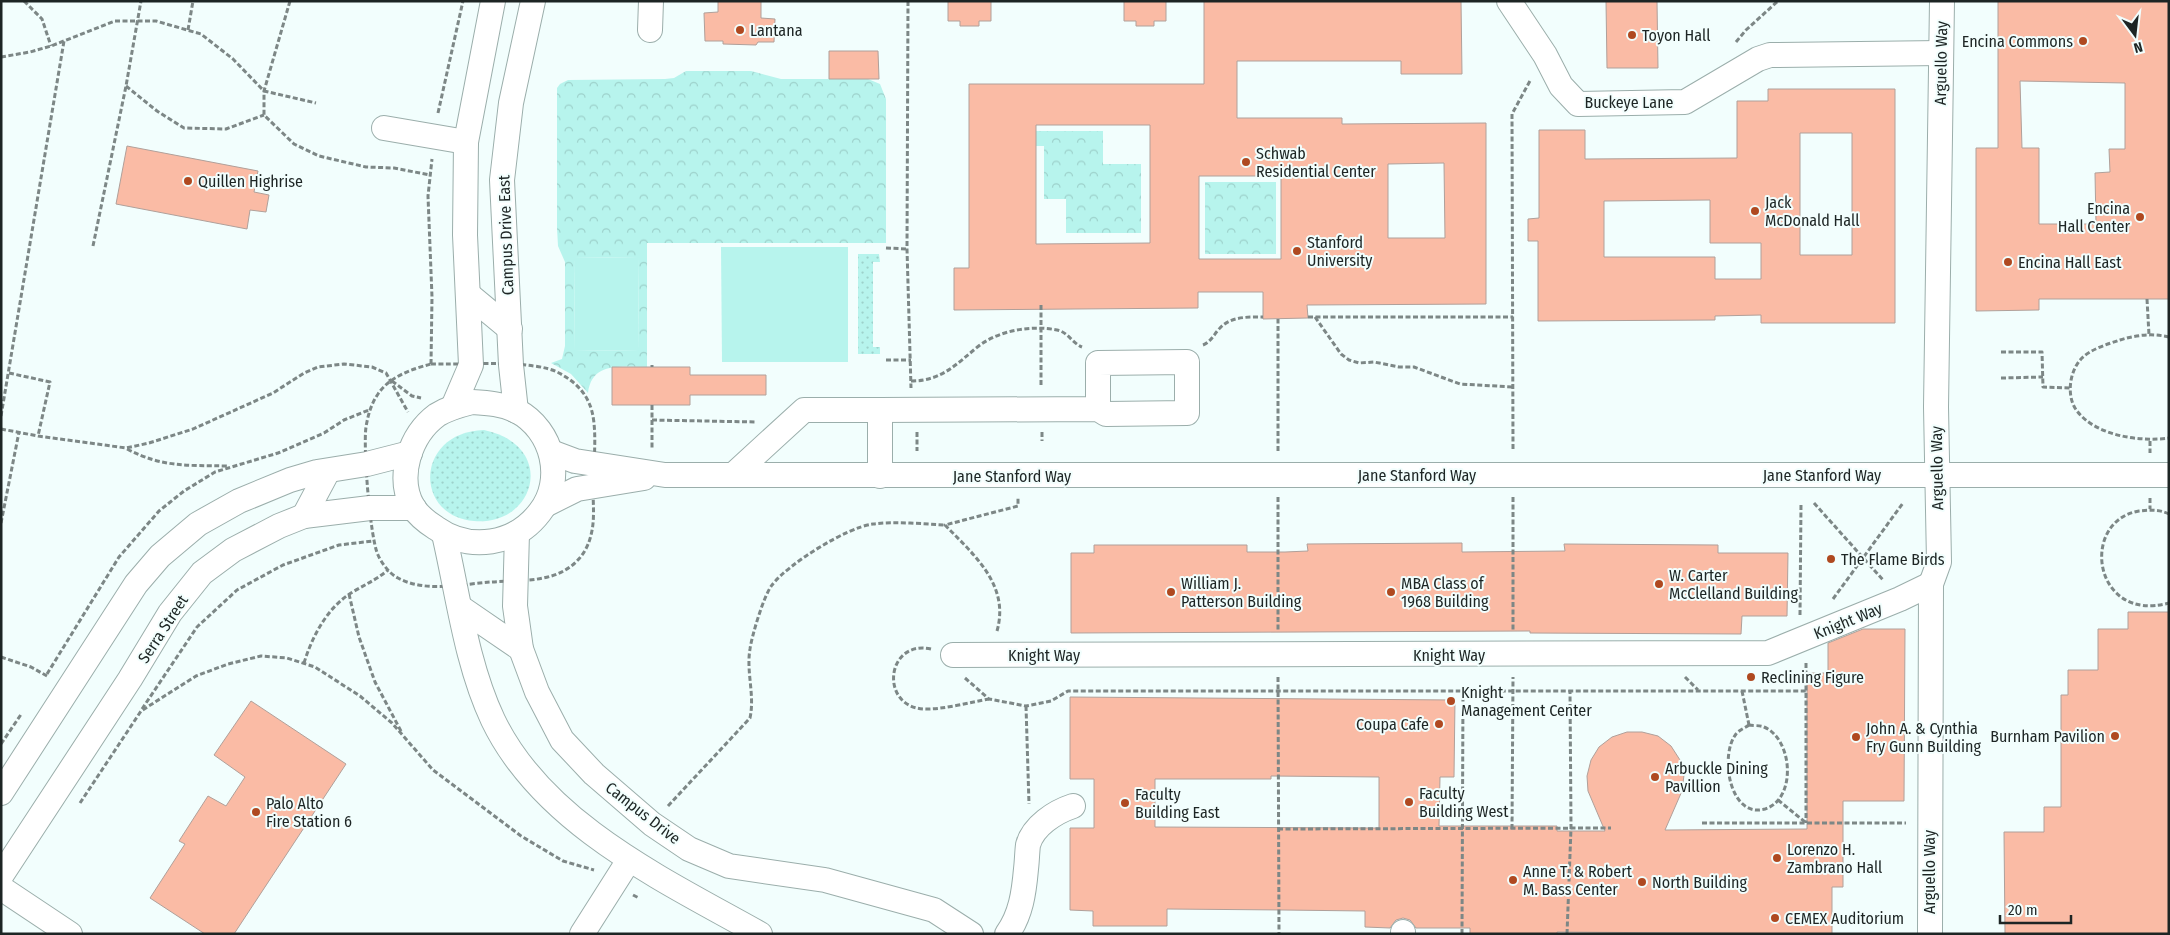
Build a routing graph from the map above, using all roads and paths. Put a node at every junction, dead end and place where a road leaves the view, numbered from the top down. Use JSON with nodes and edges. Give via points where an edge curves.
{"nodes":[{"id":1,"x":24,"y":1,"type":"edge"},
{"id":2,"x":141,"y":1,"type":"edge"},
{"id":3,"x":194,"y":1,"type":"edge"},
{"id":4,"x":290,"y":1,"type":"edge"},
{"id":5,"x":463,"y":1,"type":"edge"},
{"id":6,"x":493,"y":1,"type":"edge"},
{"id":7,"x":533,"y":1,"type":"edge"},
{"id":8,"x":651,"y":1,"type":"edge"},
{"id":9,"x":908,"y":1,"type":"edge"},
{"id":10,"x":1509,"y":1,"type":"edge"},
{"id":11,"x":1942,"y":1,"type":"edge"},
{"id":12,"x":136,"y":21,"type":"junction"},
{"id":13,"x":188,"y":30,"type":"junction"},
{"id":14,"x":650,"y":30,"type":"dead end"},
{"id":15,"x":64,"y":41,"type":"junction"},
{"id":16,"x":51,"y":46,"type":"junction"},
{"id":17,"x":1941,"y":53,"type":"junction"},
{"id":18,"x":1545,"y":55,"type":"junction"},
{"id":19,"x":1,"y":57,"type":"edge"},
{"id":20,"x":126,"y":86,"type":"junction"},
{"id":21,"x":264,"y":91,"type":"junction"},
{"id":22,"x":316,"y":103,"type":"dead end"},
{"id":23,"x":264,"y":115,"type":"junction"},
{"id":24,"x":438,"y":115,"type":"dead end"},
{"id":25,"x":384,"y":128,"type":"dead end"},
{"id":26,"x":466,"y":142,"type":"junction"},
{"id":27,"x":432,"y":157,"type":"dead end"},
{"id":28,"x":430,"y":176,"type":"junction"},
{"id":29,"x":93,"y":246,"type":"dead end"},
{"id":30,"x":886,"y":248,"type":"dead end"},
{"id":31,"x":908,"y":249,"type":"junction"},
{"id":32,"x":468,"y":294,"type":"junction"},
{"id":33,"x":2147,"y":299,"type":"dead end"},
{"id":34,"x":1041,"y":305,"type":"dead end"},
{"id":35,"x":1263,"y":317,"type":"dead end"},
{"id":36,"x":1308,"y":317,"type":"dead end"},
{"id":37,"x":1315,"y":317,"type":"junction"},
{"id":38,"x":1513,"y":317,"type":"junction"},
{"id":39,"x":1278,"y":319,"type":"dead end"},
{"id":40,"x":510,"y":329,"type":"junction"},
{"id":41,"x":1041,"y":329,"type":"junction"},
{"id":42,"x":2149,"y":335,"type":"junction"},
{"id":43,"x":2169,"y":337,"type":"edge"},
{"id":44,"x":1199,"y":346,"type":"dead end"},
{"id":45,"x":1086,"y":348,"type":"dead end"},
{"id":46,"x":2001,"y":352,"type":"dead end"},
{"id":47,"x":886,"y":360,"type":"dead end"},
{"id":48,"x":911,"y":360,"type":"junction"},
{"id":49,"x":431,"y":364,"type":"junction"},
{"id":50,"x":458,"y":365,"type":"dead end"},
{"id":51,"x":524,"y":365,"type":"dead end"},
{"id":52,"x":9,"y":373,"type":"junction"},
{"id":53,"x":2043,"y":377,"type":"junction"},
{"id":54,"x":2001,"y":378,"type":"dead end"},
{"id":55,"x":391,"y":381,"type":"junction"},
{"id":56,"x":911,"y":381,"type":"junction"},
{"id":57,"x":1513,"y":387,"type":"junction"},
{"id":58,"x":2070,"y":388,"type":"junction"},
{"id":59,"x":1041,"y":389,"type":"dead end"},
{"id":60,"x":911,"y":395,"type":"dead end"},
{"id":61,"x":652,"y":405,"type":"dead end"},
{"id":62,"x":453,"y":407,"type":"junction"},
{"id":63,"x":880,"y":410,"type":"junction"},
{"id":64,"x":1098,"y":410,"type":"dead end"},
{"id":65,"x":516,"y":411,"type":"junction"},
{"id":66,"x":1,"y":416,"type":"edge"},
{"id":67,"x":652,"y":420,"type":"junction"},
{"id":68,"x":916,"y":422,"type":"dead end"},
{"id":69,"x":763,"y":425,"type":"dead end"},
{"id":70,"x":1,"y":429,"type":"edge"},
{"id":71,"x":19,"y":432,"type":"junction"},
{"id":72,"x":38,"y":436,"type":"junction"},
{"id":73,"x":2169,"y":438,"type":"edge"},
{"id":74,"x":2150,"y":441,"type":"junction"},
{"id":75,"x":413,"y":446,"type":"junction"},
{"id":76,"x":126,"y":448,"type":"junction"},
{"id":77,"x":1513,"y":449,"type":"dead end"},
{"id":78,"x":594,"y":450,"type":"dead end"},
{"id":79,"x":366,"y":452,"type":"dead end"},
{"id":80,"x":551,"y":452,"type":"junction"},
{"id":81,"x":917,"y":452,"type":"dead end"},
{"id":82,"x":652,"y":453,"type":"dead end"},
{"id":83,"x":2150,"y":453,"type":"dead end"},
{"id":84,"x":1278,"y":456,"type":"dead end"},
{"id":85,"x":232,"y":467,"type":"dead end"},
{"id":86,"x":328,"y":471,"type":"junction"},
{"id":87,"x":665,"y":475,"type":"junction"},
{"id":88,"x":733,"y":475,"type":"junction"},
{"id":89,"x":1936,"y":475,"type":"junction"},
{"id":90,"x":2169,"y":475,"type":"edge"},
{"id":91,"x":880,"y":476,"type":"junction"},
{"id":92,"x":2150,"y":495,"type":"dead end"},
{"id":93,"x":1018,"y":497,"type":"dead end"},
{"id":94,"x":1278,"y":497,"type":"dead end"},
{"id":95,"x":593,"y":499,"type":"dead end"},
{"id":96,"x":1814,"y":503,"type":"dead end"},
{"id":97,"x":1903,"y":503,"type":"dead end"},
{"id":98,"x":547,"y":504,"type":"junction"},
{"id":99,"x":414,"y":508,"type":"junction"},
{"id":100,"x":2150,"y":510,"type":"junction"},
{"id":101,"x":2169,"y":514,"type":"edge"},
{"id":102,"x":304,"y":516,"type":"junction"},
{"id":103,"x":371,"y":519,"type":"dead end"},
{"id":104,"x":1,"y":523,"type":"edge"},
{"id":105,"x":946,"y":525,"type":"junction"},
{"id":106,"x":444,"y":534,"type":"junction"},
{"id":107,"x":517,"y":534,"type":"junction"},
{"id":108,"x":374,"y":542,"type":"junction"},
{"id":109,"x":1863,"y":558,"type":"junction"},
{"id":110,"x":388,"y":570,"type":"junction"},
{"id":111,"x":525,"y":579,"type":"dead end"},
{"id":112,"x":506,"y":581,"type":"dead end"},
{"id":113,"x":469,"y":584,"type":"dead end"},
{"id":114,"x":1931,"y":584,"type":"junction"},
{"id":115,"x":444,"y":585,"type":"dead end"},
{"id":116,"x":350,"y":594,"type":"junction"},
{"id":117,"x":1900,"y":599,"type":"junction"},
{"id":118,"x":2169,"y":603,"type":"edge"},
{"id":119,"x":1829,"y":606,"type":"dead end"},
{"id":120,"x":2151,"y":607,"type":"junction"},
{"id":121,"x":461,"y":608,"type":"junction"},
{"id":122,"x":2151,"y":612,"type":"dead end"},
{"id":123,"x":521,"y":649,"type":"junction"},
{"id":124,"x":953,"y":655,"type":"junction"},
{"id":125,"x":988,"y":655,"type":"junction"},
{"id":126,"x":1278,"y":655,"type":"junction"},
{"id":127,"x":1,"y":657,"type":"edge"},
{"id":128,"x":304,"y":663,"type":"junction"},
{"id":129,"x":46,"y":675,"type":"junction"},
{"id":130,"x":52,"y":680,"type":"dead end"},
{"id":131,"x":41,"y":683,"type":"dead end"},
{"id":132,"x":1278,"y":690,"type":"junction"},
{"id":133,"x":1463,"y":690,"type":"junction"},
{"id":134,"x":1570,"y":690,"type":"junction"},
{"id":135,"x":1742,"y":691,"type":"junction"},
{"id":136,"x":1806,"y":691,"type":"dead end"},
{"id":137,"x":990,"y":699,"type":"junction"},
{"id":138,"x":26,"y":706,"type":"dead end"},
{"id":139,"x":1026,"y":706,"type":"junction"},
{"id":140,"x":141,"y":710,"type":"junction"},
{"id":141,"x":1749,"y":725,"type":"junction"},
{"id":142,"x":406,"y":738,"type":"junction"},
{"id":143,"x":1,"y":744,"type":"edge"},
{"id":144,"x":1,"y":793,"type":"edge"},
{"id":145,"x":1778,"y":800,"type":"junction"},
{"id":146,"x":80,"y":804,"type":"dead end"},
{"id":147,"x":1073,"y":806,"type":"dead end"},
{"id":148,"x":1806,"y":822,"type":"junction"},
{"id":149,"x":1702,"y":823,"type":"dead end"},
{"id":150,"x":652,"y":824,"type":"junction"},
{"id":151,"x":1929,"y":824,"type":"junction"},
{"id":152,"x":1038,"y":828,"type":"junction"},
{"id":153,"x":1571,"y":828,"type":"junction"},
{"id":154,"x":1611,"y":828,"type":"dead end"},
{"id":155,"x":1463,"y":829,"type":"junction"},
{"id":156,"x":1278,"y":830,"type":"junction"},
{"id":157,"x":629,"y":860,"type":"junction"},
{"id":158,"x":597,"y":873,"type":"dead end"},
{"id":159,"x":1,"y":876,"type":"edge"},
{"id":160,"x":1,"y":888,"type":"edge"},
{"id":161,"x":70,"y":934,"type":"edge"},
{"id":162,"x":582,"y":934,"type":"edge"},
{"id":163,"x":760,"y":934,"type":"edge"},
{"id":164,"x":971,"y":934,"type":"edge"},
{"id":165,"x":1007,"y":934,"type":"edge"},
{"id":166,"x":1278,"y":934,"type":"edge"},
{"id":167,"x":1462,"y":934,"type":"edge"},
{"id":168,"x":1566,"y":934,"type":"edge"},
{"id":169,"x":1930,"y":934,"type":"edge"}],
"edges":[{"from":1,"to":16,"type":"path","via":[[42,19]]},
{"from":2,"to":12,"type":"path"},
{"from":3,"to":13,"type":"path"},
{"from":4,"to":21,"type":"path"},
{"from":5,"to":24,"type":"path"},
{"from":6,"to":26,"type":"street"},
{"from":7,"to":40,"type":"street","name":"Campus Drive East","via":[[511,103],[502,180]]},
{"from":8,"to":14,"type":"street"},
{"from":9,"to":31,"type":"path"},
{"from":10,"to":18,"type":"street","name":"Buckeye Lane"},
{"from":11,"to":17,"type":"street","name":"Arguello Way"},
{"from":12,"to":13,"type":"path","via":[[156,21]]},
{"from":12,"to":15,"type":"path","via":[[115,21]]},
{"from":12,"to":20,"type":"path"},
{"from":13,"to":21,"type":"path","via":[[201,34],[233,59]]},
{"from":15,"to":16,"type":"path"},
{"from":15,"to":52,"type":"path"},
{"from":16,"to":19,"type":"path"},
{"from":17,"to":18,"type":"street","name":"Buckeye Lane","via":[[1770,55],[1748,64],[1685,102],[1578,104],[1561,86]]},
{"from":17,"to":89,"type":"street","name":"Arguello Way"},
{"from":18,"to":38,"type":"path","via":[[1512,114]]},
{"from":20,"to":23,"type":"path","via":[[184,128],[226,129]]},
{"from":20,"to":29,"type":"path"},
{"from":21,"to":22,"type":"path"},
{"from":21,"to":23,"type":"path"},
{"from":23,"to":28,"type":"path","via":[[294,144],[318,156]]},
{"from":25,"to":26,"type":"street"},
{"from":26,"to":32,"type":"street"},
{"from":27,"to":28,"type":"path"},
{"from":28,"to":49,"type":"path"},
{"from":30,"to":31,"type":"path"},
{"from":31,"to":48,"type":"path"},
{"from":32,"to":40,"type":"street"},
{"from":32,"to":62,"type":"street","via":[[471,365]]},
{"from":33,"to":42,"type":"path"},
{"from":34,"to":41,"type":"path"},
{"from":35,"to":44,"type":"path","via":[[1231,321],[1221,326],[1206,344]]},
{"from":36,"to":37,"type":"path"},
{"from":37,"to":38,"type":"path"},
{"from":37,"to":57,"type":"path","via":[[1341,354],[1350,360],[1414,367],[1460,384]]},
{"from":38,"to":57,"type":"path"},
{"from":39,"to":84,"type":"path"},
{"from":40,"to":65,"type":"street","name":"Campus Drive East"},
{"from":41,"to":45,"type":"path","via":[[1064,332]]},
{"from":41,"to":56,"type":"path","via":[[999,334],[934,379]]},
{"from":41,"to":59,"type":"path"},
{"from":42,"to":43,"type":"path"},
{"from":42,"to":58,"type":"path","via":[[2136,335],[2108,344],[2082,358],[2071,378]]},
{"from":46,"to":53,"type":"path","via":[[2042,352]]},
{"from":47,"to":48,"type":"path"},
{"from":48,"to":56,"type":"path"},
{"from":49,"to":50,"type":"path"},
{"from":49,"to":55,"type":"path","via":[[413,368]]},
{"from":51,"to":78,"type":"path","via":[[557,372],[576,384],[590,403]]},
{"from":52,"to":66,"type":"path"},
{"from":52,"to":72,"type":"path","via":[[50,382]]},
{"from":53,"to":54,"type":"path"},
{"from":53,"to":58,"type":"path","via":[[2043,388]]},
{"from":55,"to":75,"type":"path","via":[[408,412]]},
{"from":55,"to":76,"type":"path","via":[[386,373],[372,367],[344,364],[318,367],[273,393],[193,429]]},
{"from":55,"to":79,"type":"path","via":[[378,393],[370,409]]},
{"from":56,"to":60,"type":"path"},
{"from":57,"to":77,"type":"path"},
{"from":58,"to":74,"type":"path","via":[[2077,411],[2096,427],[2125,438]]},
{"from":61,"to":67,"type":"path"},
{"from":62,"to":65,"type":"street","name":"Jane Stanford Way","via":[[472,402],[494,403]]},
{"from":62,"to":75,"type":"street","name":"Jane Stanford Way","via":[[438,415]]},
{"from":63,"to":64,"type":"street"},
{"from":63,"to":88,"type":"street","via":[[804,410]]},
{"from":63,"to":91,"type":"street"},
{"from":65,"to":80,"type":"street","name":"Jane Stanford Way","via":[[537,428]]},
{"from":67,"to":69,"type":"path","via":[[753,420]]},
{"from":67,"to":82,"type":"path"},
{"from":68,"to":81,"type":"path"},
{"from":70,"to":71,"type":"path"},
{"from":71,"to":72,"type":"path"},
{"from":71,"to":104,"type":"path"},
{"from":72,"to":76,"type":"path"},
{"from":73,"to":74,"type":"path"},
{"from":74,"to":83,"type":"path"},
{"from":75,"to":86,"type":"street","via":[[367,464]]},
{"from":75,"to":99,"type":"street","name":"Jane Stanford Way","via":[[406,472],[407,490]]},
{"from":76,"to":85,"type":"path","via":[[169,464]]},
{"from":80,"to":87,"type":"street","name":"Jane Stanford Way","via":[[576,461]]},
{"from":80,"to":98,"type":"street","name":"Jane Stanford Way","via":[[554,482]]},
{"from":86,"to":102,"type":"street"},
{"from":86,"to":144,"type":"street","via":[[290,480],[239,501],[198,524],[160,556],[136,584]]},
{"from":87,"to":88,"type":"street","name":"Jane Stanford Way"},
{"from":87,"to":98,"type":"street","name":"Jane Stanford Way","via":[[577,489]]},
{"from":88,"to":91,"type":"street","name":"Jane Stanford Way"},
{"from":89,"to":90,"type":"street","name":"Jane Stanford Way"},
{"from":89,"to":91,"type":"street","name":"Jane Stanford Way"},
{"from":89,"to":114,"type":"street","name":"Arguello Way","via":[[1939,562]]},
{"from":92,"to":100,"type":"path"},
{"from":93,"to":105,"type":"path","via":[[1018,506]]},
{"from":94,"to":126,"type":"path"},
{"from":95,"to":111,"type":"path","via":[[591,537],[580,559],[551,577]]},
{"from":96,"to":109,"type":"path"},
{"from":97,"to":109,"type":"path"},
{"from":98,"to":107,"type":"street","name":"Jane Stanford Way"},
{"from":99,"to":102,"type":"street","name":"Serra Street","via":[[370,508]]},
{"from":99,"to":106,"type":"street","name":"Jane Stanford Way"},
{"from":100,"to":101,"type":"path"},
{"from":100,"to":120,"type":"path","via":[[2135,512],[2110,530],[2103,544],[2101,560],[2104,575],[2112,589],[2138,606]]},
{"from":102,"to":159,"type":"street","name":"Serra Street","via":[[233,550],[202,573],[170,613]]},
{"from":103,"to":108,"type":"path"},
{"from":105,"to":125,"type":"path","via":[[983,565],[997,592],[1000,621]]},
{"from":105,"to":150,"type":"path","via":[[871,524],[837,538],[799,561],[772,585],[750,648],[750,718]]},
{"from":106,"to":107,"type":"street","name":"Jane Stanford Way","via":[[470,542],[492,542]]},
{"from":106,"to":121,"type":"street"},
{"from":107,"to":123,"type":"street","name":"Campus Drive","via":[[515,606]]},
{"from":108,"to":110,"type":"path","via":[[378,556]]},
{"from":108,"to":140,"type":"path","via":[[339,545],[283,565],[237,590],[197,627]]},
{"from":109,"to":117,"type":"path"},
{"from":109,"to":119,"type":"path"},
{"from":110,"to":115,"type":"path","via":[[397,578],[415,584]]},
{"from":110,"to":116,"type":"path"},
{"from":112,"to":113,"type":"path"},
{"from":114,"to":117,"type":"street","name":"Knight Way"},
{"from":114,"to":151,"type":"street","name":"Arguello Way"},
{"from":116,"to":128,"type":"path","via":[[324,618]]},
{"from":116,"to":142,"type":"path","via":[[359,637],[376,682]]},
{"from":117,"to":126,"type":"street","name":"Knight Way","via":[[1768,653]]},
{"from":118,"to":120,"type":"path"},
{"from":120,"to":122,"type":"path"},
{"from":121,"to":123,"type":"street"},
{"from":121,"to":157,"type":"street","via":[[480,686],[493,720],[518,760],[543,789]]},
{"from":123,"to":150,"type":"street","name":"Campus Drive","via":[[537,692],[562,740],[594,774]]},
{"from":124,"to":125,"type":"street","name":"Knight Way"},
{"from":124,"to":137,"type":"path","via":[[964,678]]},
{"from":124,"to":137,"type":"path","via":[[928,648],[911,650],[899,659],[893,672],[893,685],[899,697],[909,705],[924,709]]},
{"from":125,"to":126,"type":"street","name":"Knight Way"},
{"from":126,"to":132,"type":"path"},
{"from":127,"to":129,"type":"path"},
{"from":128,"to":140,"type":"path","via":[[261,656],[228,664],[196,676]]},
{"from":128,"to":142,"type":"path","via":[[360,696]]},
{"from":129,"to":130,"type":"path"},
{"from":129,"to":131,"type":"path"},
{"from":132,"to":133,"type":"path"},
{"from":132,"to":139,"type":"path","via":[[1068,691],[1050,701]]},
{"from":132,"to":156,"type":"path"},
{"from":133,"to":134,"type":"path"},
{"from":133,"to":155,"type":"path"},
{"from":134,"to":135,"type":"path"},
{"from":134,"to":153,"type":"path"},
{"from":135,"to":136,"type":"path"},
{"from":135,"to":141,"type":"path"},
{"from":137,"to":139,"type":"path"},
{"from":138,"to":143,"type":"path"},
{"from":139,"to":152,"type":"path","via":[[1029,820]]},
{"from":140,"to":146,"type":"path"},
{"from":141,"to":145,"type":"path","via":[[1764,727],[1777,738],[1785,754],[1788,776]]},
{"from":141,"to":145,"type":"path","via":[[1736,733],[1729,749],[1730,785],[1739,800],[1752,809],[1764,809]]},
{"from":142,"to":158,"type":"path","via":[[433,770],[521,836],[563,861]]},
{"from":145,"to":148,"type":"path"},
{"from":147,"to":152,"type":"street","via":[[1049,818]]},
{"from":148,"to":149,"type":"path"},
{"from":148,"to":151,"type":"path"},
{"from":150,"to":164,"type":"street","name":"Campus Drive","via":[[690,849],[729,866],[834,882],[934,910]]},
{"from":151,"to":169,"type":"street","name":"Arguello Way"},
{"from":152,"to":165,"type":"street","via":[[1028,844],[1025,888],[1018,917]]},
{"from":153,"to":154,"type":"path"},
{"from":153,"to":155,"type":"path"},
{"from":153,"to":168,"type":"path"},
{"from":155,"to":156,"type":"path"},
{"from":155,"to":167,"type":"path"},
{"from":156,"to":166,"type":"path"},
{"from":157,"to":162,"type":"street"},
{"from":157,"to":163,"type":"street"},
{"from":160,"to":161,"type":"street"}]}
